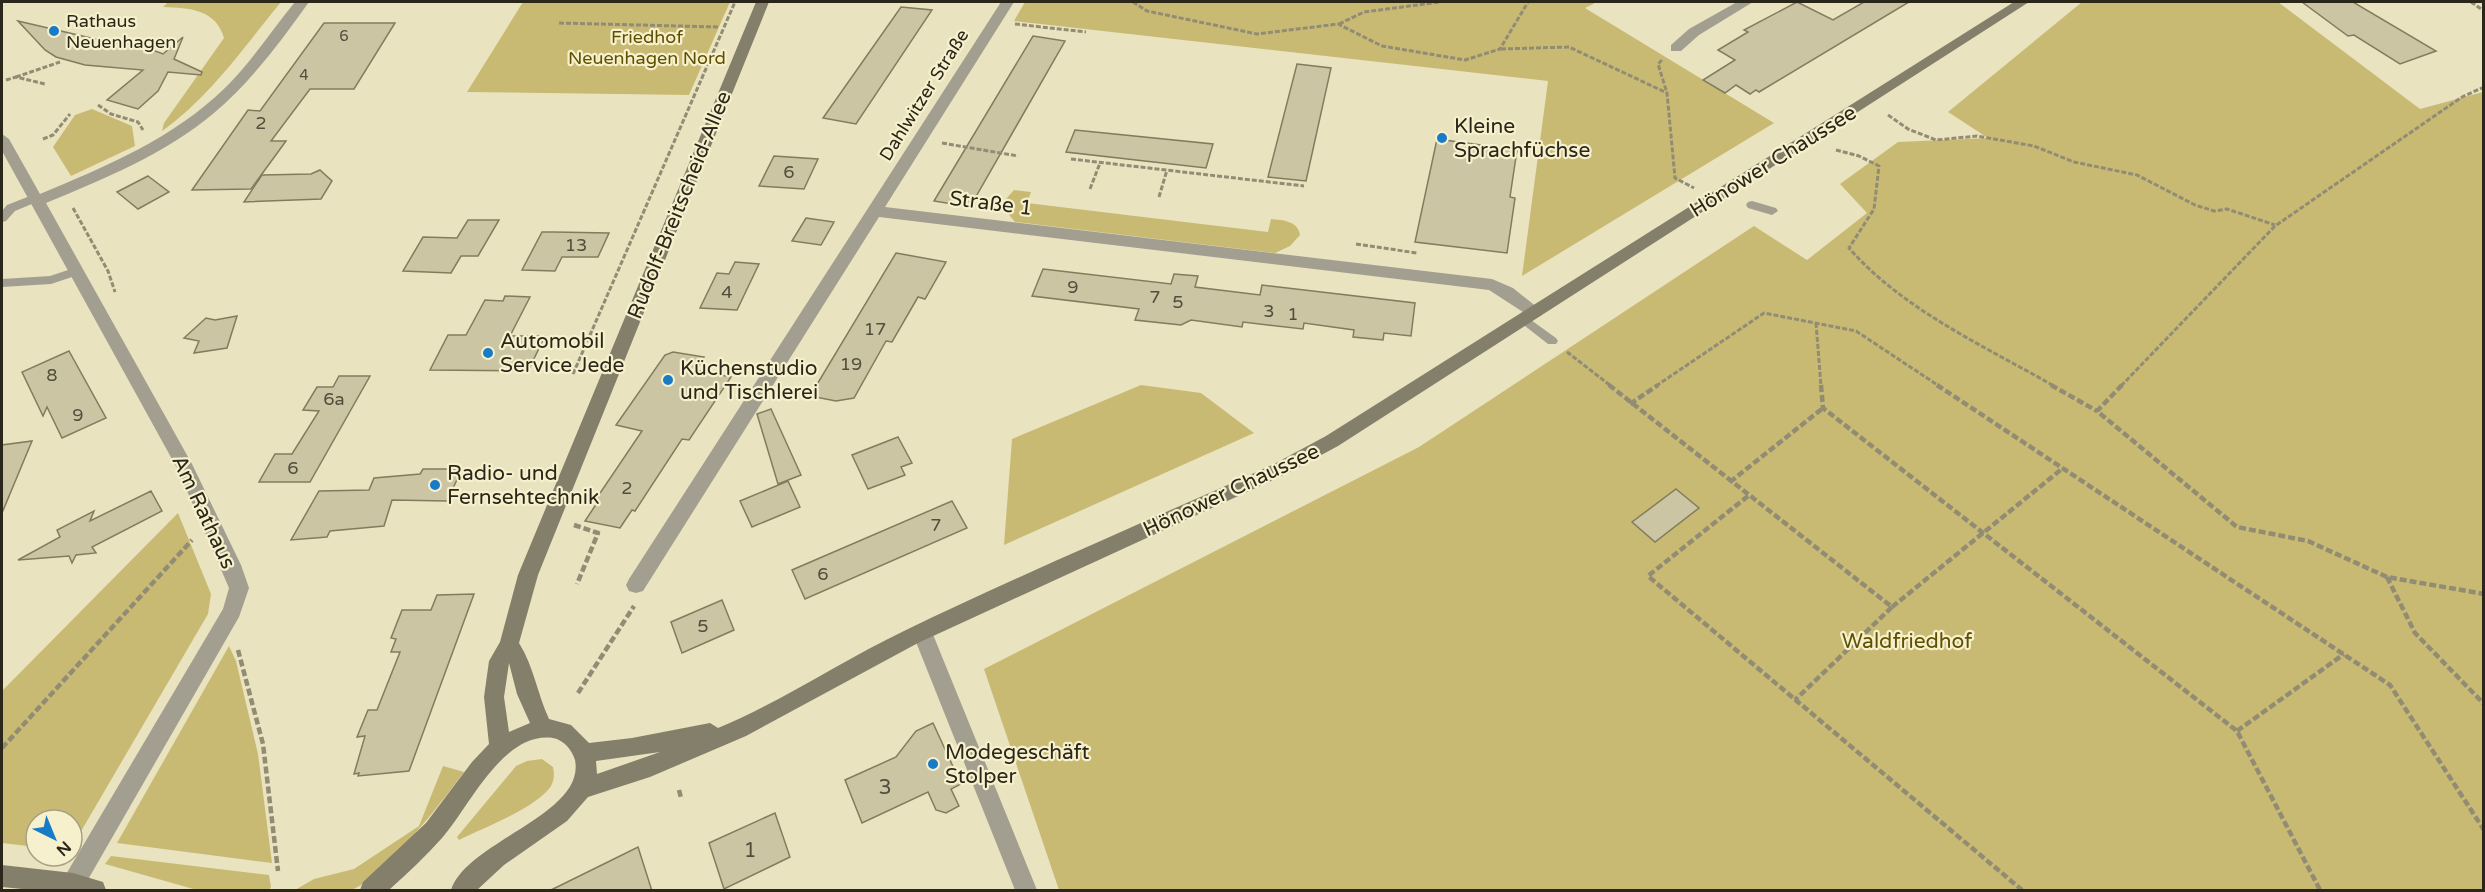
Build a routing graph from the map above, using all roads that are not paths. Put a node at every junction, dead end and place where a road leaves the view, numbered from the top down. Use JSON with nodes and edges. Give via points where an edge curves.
{"nodes":[{"id":1,"x":302,"y":2,"type":"edge"},
{"id":2,"x":762,"y":2,"type":"edge"},
{"id":3,"x":1007,"y":2,"type":"edge"},
{"id":4,"x":1746,"y":2,"type":"edge"},
{"id":5,"x":2022,"y":2,"type":"edge"},
{"id":6,"x":1677,"y":48,"type":"road end"},
{"id":7,"x":2,"y":139,"type":"edge"},
{"id":8,"x":36,"y":199,"type":"junction"},
{"id":9,"x":1752,"y":205,"type":"dead end"},
{"id":10,"x":875,"y":211,"type":"junction"},
{"id":11,"x":1772,"y":211,"type":"dead end"},
{"id":12,"x":2,"y":218,"type":"edge"},
{"id":13,"x":77,"y":271,"type":"junction"},
{"id":14,"x":2,"y":283,"type":"edge"},
{"id":15,"x":1529,"y":316,"type":"junction"},
{"id":16,"x":1552,"y":341,"type":"road end"},
{"id":17,"x":636,"y":585,"type":"road end"},
{"id":18,"x":922,"y":632,"type":"junction"},
{"id":19,"x":509,"y":644,"type":"junction"},
{"id":20,"x":739,"y":729,"type":"junction"},
{"id":21,"x":544,"y":730,"type":"junction"},
{"id":22,"x":500,"y":748,"type":"junction"},
{"id":23,"x":584,"y":753,"type":"junction"},
{"id":24,"x":580,"y":789,"type":"junction"},
{"id":25,"x":2,"y":876,"type":"edge"},
{"id":26,"x":73,"y":884,"type":"junction"},
{"id":27,"x":95,"y":891,"type":"edge"},
{"id":28,"x":371,"y":891,"type":"edge"},
{"id":29,"x":462,"y":891,"type":"edge"},
{"id":30,"x":1026,"y":891,"type":"edge"}],
"edges":[{"from":1,"to":8,"type":"street","via":[[232,90],[192,124],[136,158]]},
{"from":2,"to":19,"type":"main road","name":"Rudolf-Breitscheid-Allee","via":[[528,575]]},
{"from":3,"to":10,"type":"street","name":"Dahlwitzer Straße"},
{"from":4,"to":6,"type":"street","via":[[1694,32]]},
{"from":5,"to":15,"type":"main road","name":"Hönower Chaussee"},
{"from":7,"to":8,"type":"street","name":"Am Rathaus"},
{"from":8,"to":12,"type":"lane","via":[[11,208]]},
{"from":8,"to":13,"type":"street","name":"Am Rathaus"},
{"from":9,"to":11,"type":"lane"},
{"from":10,"to":15,"type":"street","name":"Straße 1","via":[[1491,285],[1507,291]]},
{"from":10,"to":17,"type":"street"},
{"from":13,"to":14,"type":"lane","via":[[51,280]]},
{"from":13,"to":26,"type":"street","name":"Am Rathaus","via":[[186,469],[239,588],[232,611]]},
{"from":15,"to":16,"type":"lane"},
{"from":15,"to":18,"type":"main road","name":"Hönower Chaussee","via":[[1332,441],[1280,469]]},
{"from":18,"to":20,"type":"main road","name":"Hönower Chaussee"},
{"from":18,"to":30,"type":"street"},
{"from":19,"to":21,"type":"main road","via":[[520,662],[527,694]]},
{"from":19,"to":22,"type":"main road","name":"Rudolf-Breitscheid-Allee","via":[[499,661],[494,697]]},
{"from":20,"to":23,"type":"main road","name":"Hönower Chaussee"},
{"from":20,"to":24,"type":"main road","name":"Hönower Chaussee","via":[[642,770]]},
{"from":21,"to":22,"type":"main road"},
{"from":21,"to":23,"type":"main road","via":[[556,729],[574,738]]},
{"from":22,"to":28,"type":"main road","via":[[487,759],[434,830]]},
{"from":23,"to":24,"type":"main road","via":[[588,768]]},
{"from":24,"to":29,"type":"main road","via":[[556,815],[499,855]]},
{"from":25,"to":26,"type":"main road"},
{"from":26,"to":27,"type":"main road"}]}
